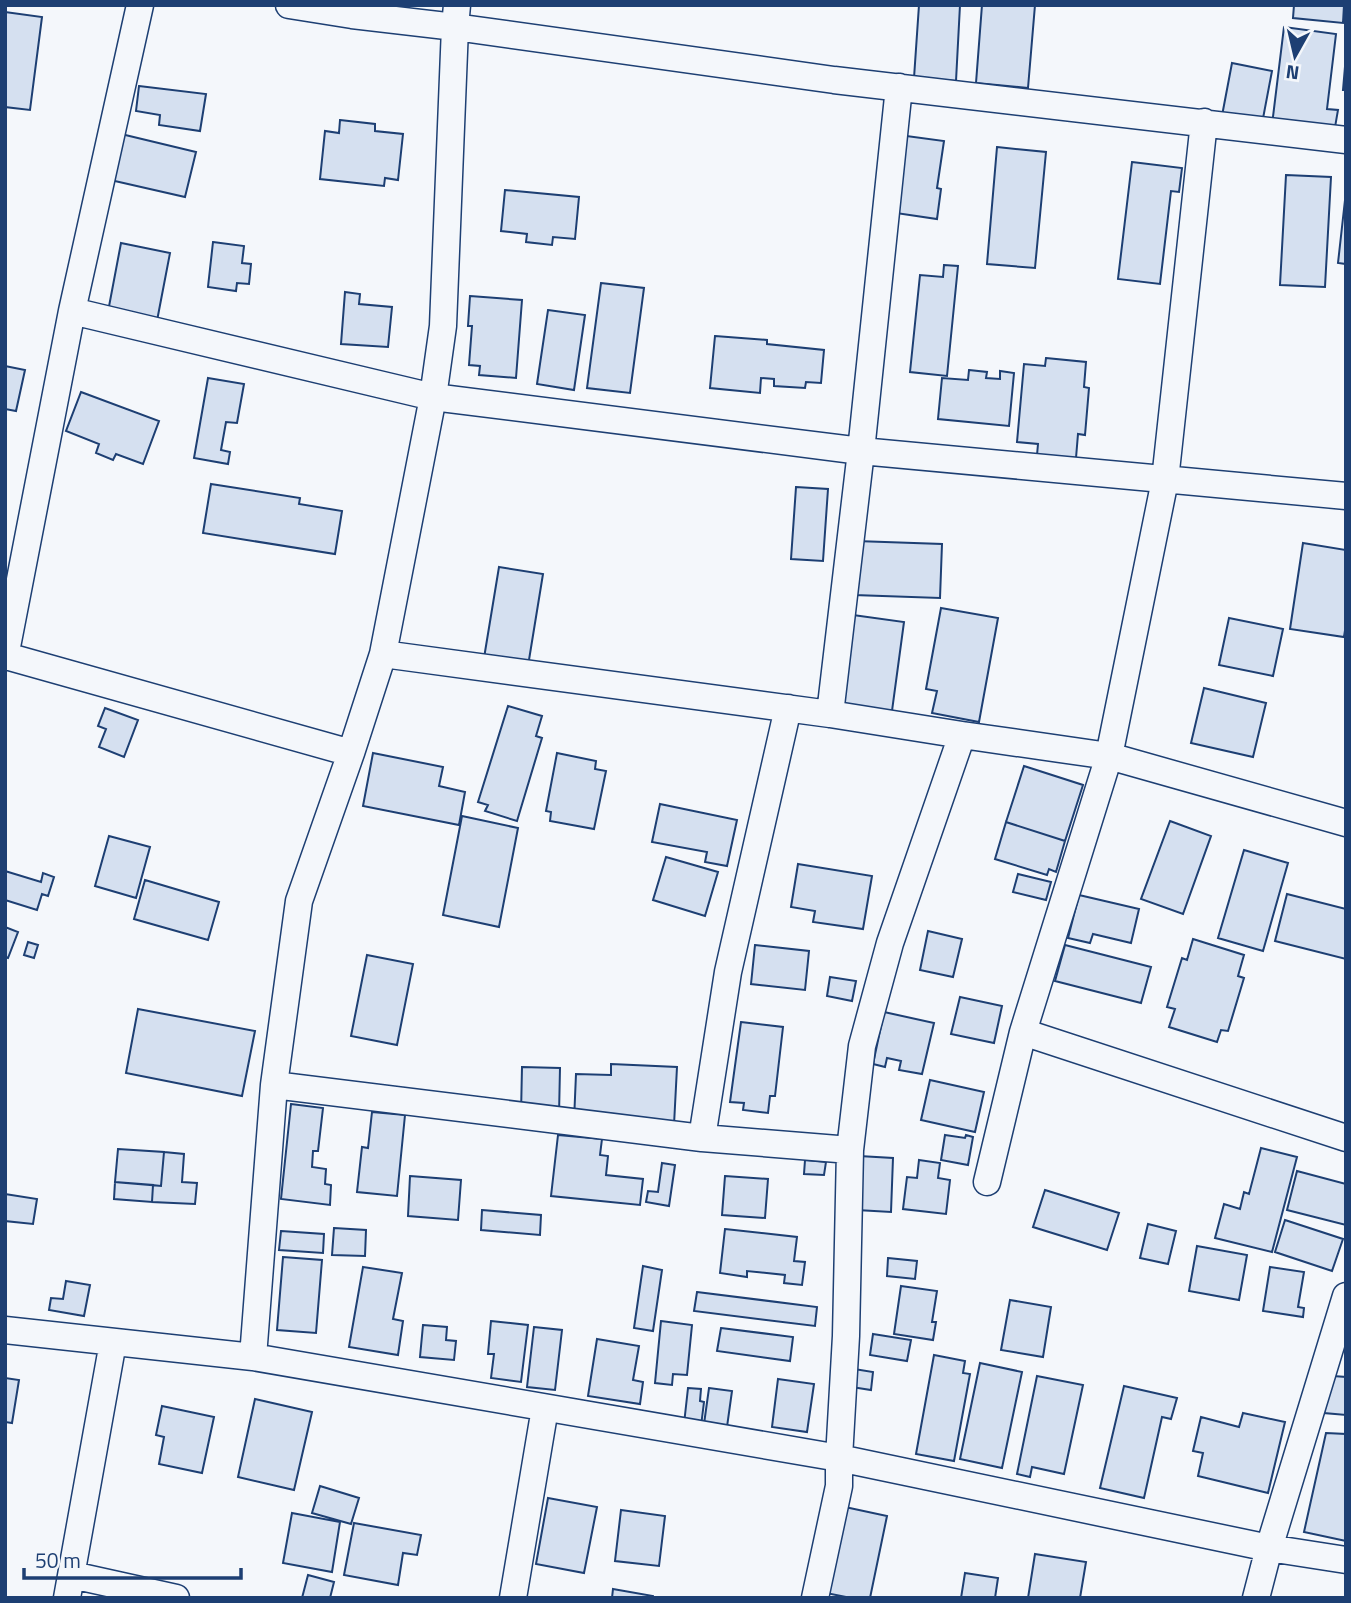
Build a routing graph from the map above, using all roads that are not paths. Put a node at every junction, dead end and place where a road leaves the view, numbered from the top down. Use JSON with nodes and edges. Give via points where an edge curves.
{"nodes":[{"id":1,"x":140,"y":5,"type":"edge"},
{"id":2,"x":289,"y":5,"type":"edge"},
{"id":3,"x":456,"y":16,"type":"edge"},
{"id":4,"x":899,"y":87,"type":"junction"},
{"id":5,"x":1204,"y":122,"type":"junction"},
{"id":6,"x":1346,"y":140,"type":"edge"},
{"id":7,"x":72,"y":311,"type":"junction"},
{"id":8,"x":433,"y":397,"type":"junction"},
{"id":9,"x":861,"y":451,"type":"junction"},
{"id":10,"x":1165,"y":480,"type":"junction"},
{"id":11,"x":1346,"y":496,"type":"edge"},
{"id":12,"x":383,"y":653,"type":"junction"},
{"id":13,"x":5,"y":657,"type":"edge"},
{"id":14,"x":788,"y":708,"type":"junction"},
{"id":15,"x":830,"y":714,"type":"junction"},
{"id":16,"x":962,"y":735,"type":"junction"},
{"id":17,"x":351,"y":753,"type":"junction"},
{"id":18,"x":1109,"y":755,"type":"junction"},
{"id":19,"x":1346,"y":823,"type":"edge"},
{"id":20,"x":1023,"y":1032,"type":"junction"},
{"id":21,"x":274,"y":1085,"type":"junction"},
{"id":22,"x":702,"y":1138,"type":"junction"},
{"id":23,"x":1346,"y":1138,"type":"edge"},
{"id":24,"x":850,"y":1150,"type":"junction"},
{"id":25,"x":987,"y":1182,"type":"dead end"},
{"id":26,"x":1346,"y":1296,"type":"edge"},
{"id":27,"x":5,"y":1330,"type":"edge"},
{"id":28,"x":113,"y":1342,"type":"junction"},
{"id":29,"x":253,"y":1357,"type":"junction"},
{"id":30,"x":545,"y":1408,"type":"junction"},
{"id":31,"x":839,"y":1458,"type":"junction"},
{"id":32,"x":1269,"y":1548,"type":"junction"},
{"id":33,"x":1346,"y":1560,"type":"edge"},
{"id":34,"x":69,"y":1586,"type":"edge"},
{"id":35,"x":176,"y":1598,"type":"edge"},
{"id":36,"x":513,"y":1598,"type":"edge"},
{"id":37,"x":815,"y":1598,"type":"edge"},
{"id":38,"x":1256,"y":1598,"type":"edge"}],
"edges":[{"from":1,"to":7,"type":"street"},
{"from":2,"to":3,"type":"street","via":[[352,15]]},
{"from":3,"to":4,"type":"street"},
{"from":3,"to":8,"type":"street","via":[[443,326]]},
{"from":4,"to":5,"type":"street"},
{"from":4,"to":9,"type":"street"},
{"from":5,"to":6,"type":"street"},
{"from":5,"to":10,"type":"street"},
{"from":7,"to":8,"type":"street"},
{"from":7,"to":13,"type":"street"},
{"from":8,"to":9,"type":"street"},
{"from":8,"to":12,"type":"street"},
{"from":9,"to":10,"type":"street"},
{"from":9,"to":15,"type":"street"},
{"from":10,"to":11,"type":"street"},
{"from":10,"to":18,"type":"street"},
{"from":12,"to":14,"type":"street"},
{"from":12,"to":17,"type":"street"},
{"from":13,"to":17,"type":"street"},
{"from":14,"to":15,"type":"street"},
{"from":14,"to":22,"type":"street","via":[[728,972]]},
{"from":15,"to":16,"type":"street"},
{"from":16,"to":18,"type":"street"},
{"from":16,"to":24,"type":"street","via":[[890,943],[862,1046]]},
{"from":17,"to":21,"type":"street","via":[[299,901]]},
{"from":18,"to":19,"type":"street"},
{"from":18,"to":20,"type":"street"},
{"from":20,"to":23,"type":"street"},
{"from":20,"to":25,"type":"street"},
{"from":21,"to":22,"type":"street"},
{"from":21,"to":29,"type":"street"},
{"from":22,"to":24,"type":"street"},
{"from":24,"to":31,"type":"street"},
{"from":26,"to":32,"type":"street"},
{"from":27,"to":28,"type":"street"},
{"from":28,"to":29,"type":"street"},
{"from":28,"to":34,"type":"street"},
{"from":29,"to":30,"type":"street"},
{"from":30,"to":31,"type":"street"},
{"from":30,"to":36,"type":"street"},
{"from":31,"to":32,"type":"street"},
{"from":31,"to":37,"type":"street","via":[[839,1486]]},
{"from":32,"to":33,"type":"street"},
{"from":32,"to":38,"type":"street"},
{"from":34,"to":35,"type":"street"}]}
